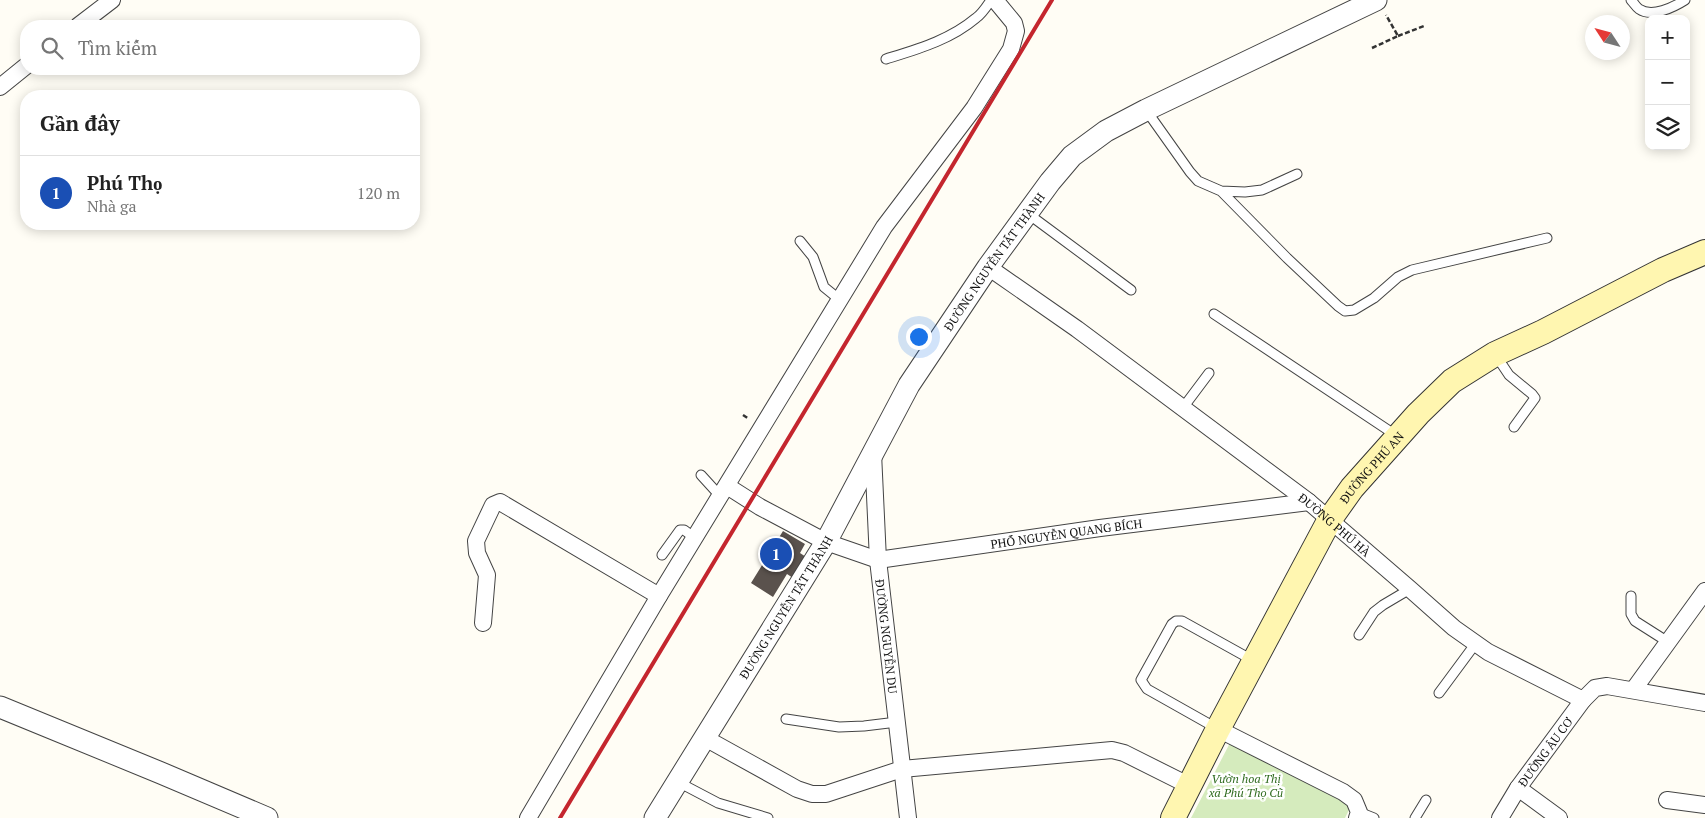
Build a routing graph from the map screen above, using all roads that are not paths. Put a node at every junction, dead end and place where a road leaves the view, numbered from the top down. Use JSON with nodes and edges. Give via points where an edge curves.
{"nodes":[{"id":1,"x":112,"y":0,"type":"edge"},
{"id":2,"x":993,"y":0,"type":"edge"},
{"id":3,"x":1631,"y":0,"type":"edge"},
{"id":4,"x":1685,"y":0,"type":"edge"},
{"id":5,"x":1379,"y":4,"type":"edge"},
{"id":6,"x":86,"y":20,"type":"edge"},
{"id":7,"x":886,"y":59,"type":"dead end"},
{"id":8,"x":20,"y":71,"type":"edge"},
{"id":9,"x":0,"y":87,"type":"edge"},
{"id":10,"x":1146,"y":110,"type":"junction"},
{"id":11,"x":1298,"y":174,"type":"dead end"},
{"id":12,"x":1221,"y":191,"type":"junction"},
{"id":13,"x":1027,"y":213,"type":"junction"},
{"id":14,"x":1547,"y":238,"type":"dead end"},
{"id":15,"x":800,"y":241,"type":"dead end"},
{"id":16,"x":1705,"y":252,"type":"edge"},
{"id":17,"x":988,"y":267,"type":"junction"},
{"id":18,"x":1131,"y":290,"type":"dead end"},
{"id":19,"x":840,"y":300,"type":"junction"},
{"id":20,"x":1214,"y":314,"type":"dead end"},
{"id":21,"x":1494,"y":354,"type":"junction"},
{"id":22,"x":1209,"y":373,"type":"dead end"},
{"id":23,"x":1182,"y":409,"type":"junction"},
{"id":24,"x":1514,"y":427,"type":"dead end"},
{"id":25,"x":1398,"y":436,"type":"junction"},
{"id":26,"x":873,"y":453,"type":"junction"},
{"id":27,"x":701,"y":475,"type":"dead end"},
{"id":28,"x":724,"y":492,"type":"junction"},
{"id":29,"x":1309,"y":502,"type":"junction"},
{"id":30,"x":1330,"y":519,"type":"junction"},
{"id":31,"x":695,"y":538,"type":"junction"},
{"id":32,"x":826,"y":542,"type":"junction"},
{"id":33,"x":662,"y":555,"type":"dead end"},
{"id":34,"x":878,"y":560,"type":"junction"},
{"id":35,"x":1410,"y":589,"type":"junction"},
{"id":36,"x":1705,"y":591,"type":"edge"},
{"id":37,"x":659,"y":596,"type":"junction"},
{"id":38,"x":1632,"y":596,"type":"dead end"},
{"id":39,"x":484,"y":623,"type":"dead end"},
{"id":40,"x":1360,"y":635,"type":"dead end"},
{"id":41,"x":1668,"y":642,"type":"junction"},
{"id":42,"x":1476,"y":643,"type":"junction"},
{"id":43,"x":1254,"y":661,"type":"junction"},
{"id":44,"x":1634,"y":689,"type":"junction"},
{"id":45,"x":1439,"y":693,"type":"dead end"},
{"id":46,"x":1582,"y":700,"type":"junction"},
{"id":47,"x":1705,"y":703,"type":"edge"},
{"id":48,"x":0,"y":707,"type":"edge"},
{"id":49,"x":786,"y":719,"type":"dead end"},
{"id":50,"x":897,"y":722,"type":"junction"},
{"id":51,"x":1218,"y":729,"type":"junction"},
{"id":52,"x":705,"y":738,"type":"junction"},
{"id":53,"x":902,"y":769,"type":"junction"},
{"id":54,"x":678,"y":782,"type":"junction"},
{"id":55,"x":1190,"y":786,"type":"junction"},
{"id":56,"x":1518,"y":788,"type":"junction"},
{"id":57,"x":1426,"y":800,"type":"dead end"},
{"id":58,"x":1667,"y":800,"type":"dead end"},
{"id":59,"x":1705,"y":805,"type":"edge"},
{"id":60,"x":1363,"y":816,"type":"edge"},
{"id":61,"x":267,"y":818,"type":"edge"},
{"id":62,"x":528,"y":818,"type":"edge"},
{"id":63,"x":655,"y":818,"type":"edge"},
{"id":64,"x":768,"y":818,"type":"edge"},
{"id":65,"x":908,"y":818,"type":"edge"},
{"id":66,"x":1173,"y":818,"type":"edge"},
{"id":67,"x":1415,"y":818,"type":"edge"},
{"id":68,"x":1500,"y":818,"type":"edge"},
{"id":69,"x":1558,"y":818,"type":"edge"}],
"edges":[{"from":1,"to":6,"type":"street"},
{"from":2,"to":7,"type":"lane","via":[[977,18],[947,37]]},
{"from":2,"to":19,"type":"street","via":[[1014,23],[1016,31],[1011,48],[974,108],[888,222]]},
{"from":3,"to":4,"type":"lane","via":[[1640,10],[1652,13]]},
{"from":5,"to":10,"type":"street","name":"ĐƯỜNG NGUYỄN TẤT THÀNH"},
{"from":8,"to":9,"type":"street"},
{"from":10,"to":12,"type":"lane","via":[[1198,181]]},
{"from":10,"to":13,"type":"street","name":"ĐƯỜNG NGUYỄN TẤT THÀNH","via":[[1106,131],[1072,156]]},
{"from":11,"to":12,"type":"lane","via":[[1262,190]]},
{"from":12,"to":14,"type":"lane","via":[[1345,311],[1354,310],[1374,298],[1398,276],[1412,270]]},
{"from":13,"to":17,"type":"street","name":"ĐƯỜNG NGUYỄN TẤT THÀNH"},
{"from":13,"to":18,"type":"lane"},
{"from":15,"to":19,"type":"lane","via":[[813,256],[824,287]]},
{"from":16,"to":21,"type":"main road","name":"ĐƯỜNG PHÚ AN"},
{"from":17,"to":23,"type":"street","name":"ĐƯỜNG PHÚ HÀ"},
{"from":17,"to":26,"type":"street","name":"ĐƯỜNG NGUYỄN TẤT THÀNH","via":[[909,385]]},
{"from":19,"to":28,"type":"street"},
{"from":20,"to":25,"type":"lane"},
{"from":21,"to":24,"type":"lane","via":[[1509,375],[1535,398]]},
{"from":21,"to":25,"type":"main road","name":"ĐƯỜNG PHÚ AN","via":[[1452,381]]},
{"from":22,"to":23,"type":"lane"},
{"from":23,"to":29,"type":"street","name":"ĐƯỜNG PHÚ HÀ"},
{"from":25,"to":30,"type":"main road","name":"ĐƯỜNG PHÚ AN","via":[[1352,488]]},
{"from":26,"to":32,"type":"street","name":"ĐƯỜNG NGUYỄN TẤT THÀNH"},
{"from":26,"to":34,"type":"street","name":"ĐƯỜNG NGUYỄN DU"},
{"from":27,"to":28,"type":"lane"},
{"from":28,"to":31,"type":"street"},
{"from":28,"to":32,"type":"street","name":"PHỐ NGUYỄN QUANG BÍCH"},
{"from":29,"to":30,"type":"street","name":"ĐƯỜNG PHÚ HÀ"},
{"from":29,"to":34,"type":"street","name":"PHỐ NGUYỄN QUANG BÍCH"},
{"from":30,"to":35,"type":"street","name":"ĐƯỜNG PHÚ HÀ"},
{"from":30,"to":43,"type":"main road","name":"ĐƯỜNG PHÚ AN"},
{"from":31,"to":33,"type":"lane","via":[[680,530]]},
{"from":31,"to":37,"type":"street"},
{"from":32,"to":34,"type":"street","name":"PHỐ NGUYỄN QUANG BÍCH"},
{"from":32,"to":52,"type":"street","name":"ĐƯỜNG NGUYỄN TẤT THÀNH"},
{"from":34,"to":50,"type":"street","name":"ĐƯỜNG NGUYỄN DU"},
{"from":35,"to":40,"type":"lane","via":[[1374,612]]},
{"from":35,"to":42,"type":"street","name":"ĐƯỜNG PHÚ HÀ"},
{"from":36,"to":41,"type":"street"},
{"from":37,"to":39,"type":"street","via":[[500,502],[493,505],[476,541],[477,553],[487,575]]},
{"from":37,"to":62,"type":"street"},
{"from":38,"to":41,"type":"lane","via":[[1631,614],[1636,621]]},
{"from":41,"to":44,"type":"street"},
{"from":42,"to":45,"type":"lane"},
{"from":42,"to":46,"type":"street","name":"ĐƯỜNG PHÚ HÀ"},
{"from":43,"to":51,"type":"main road","name":"ĐƯỜNG PHÚ AN"},
{"from":43,"to":51,"type":"lane","via":[[1182,621],[1176,621],[1141,680],[1147,689]]},
{"from":44,"to":46,"type":"street","via":[[1595,688]]},
{"from":44,"to":47,"type":"street"},
{"from":46,"to":56,"type":"street","name":"ĐƯỜNG ÂU CƠ"},
{"from":48,"to":61,"type":"street"},
{"from":49,"to":50,"type":"lane","via":[[840,727]]},
{"from":50,"to":53,"type":"street","name":"ĐƯỜNG NGUYỄN DU"},
{"from":51,"to":55,"type":"main road","name":"ĐƯỜNG PHÚ AN"},
{"from":51,"to":60,"type":"street","via":[[1343,792],[1354,800]]},
{"from":52,"to":53,"type":"street","via":[[797,789],[812,794],[826,794]]},
{"from":52,"to":54,"type":"street","name":"ĐƯỜNG NGUYỄN TẤT THÀNH"},
{"from":53,"to":55,"type":"street","via":[[1112,750]]},
{"from":53,"to":65,"type":"street","name":"ĐƯỜNG NGUYỄN DU"},
{"from":54,"to":63,"type":"street","name":"ĐƯỜNG NGUYỄN TẤT THÀNH"},
{"from":54,"to":64,"type":"lane","via":[[718,803]]},
{"from":55,"to":66,"type":"main road","name":"ĐƯỜNG PHÚ AN"},
{"from":56,"to":68,"type":"street"},
{"from":56,"to":69,"type":"street","name":"ĐƯỜNG ÂU CƠ"},
{"from":57,"to":67,"type":"lane"},
{"from":58,"to":59,"type":"street"}]}
